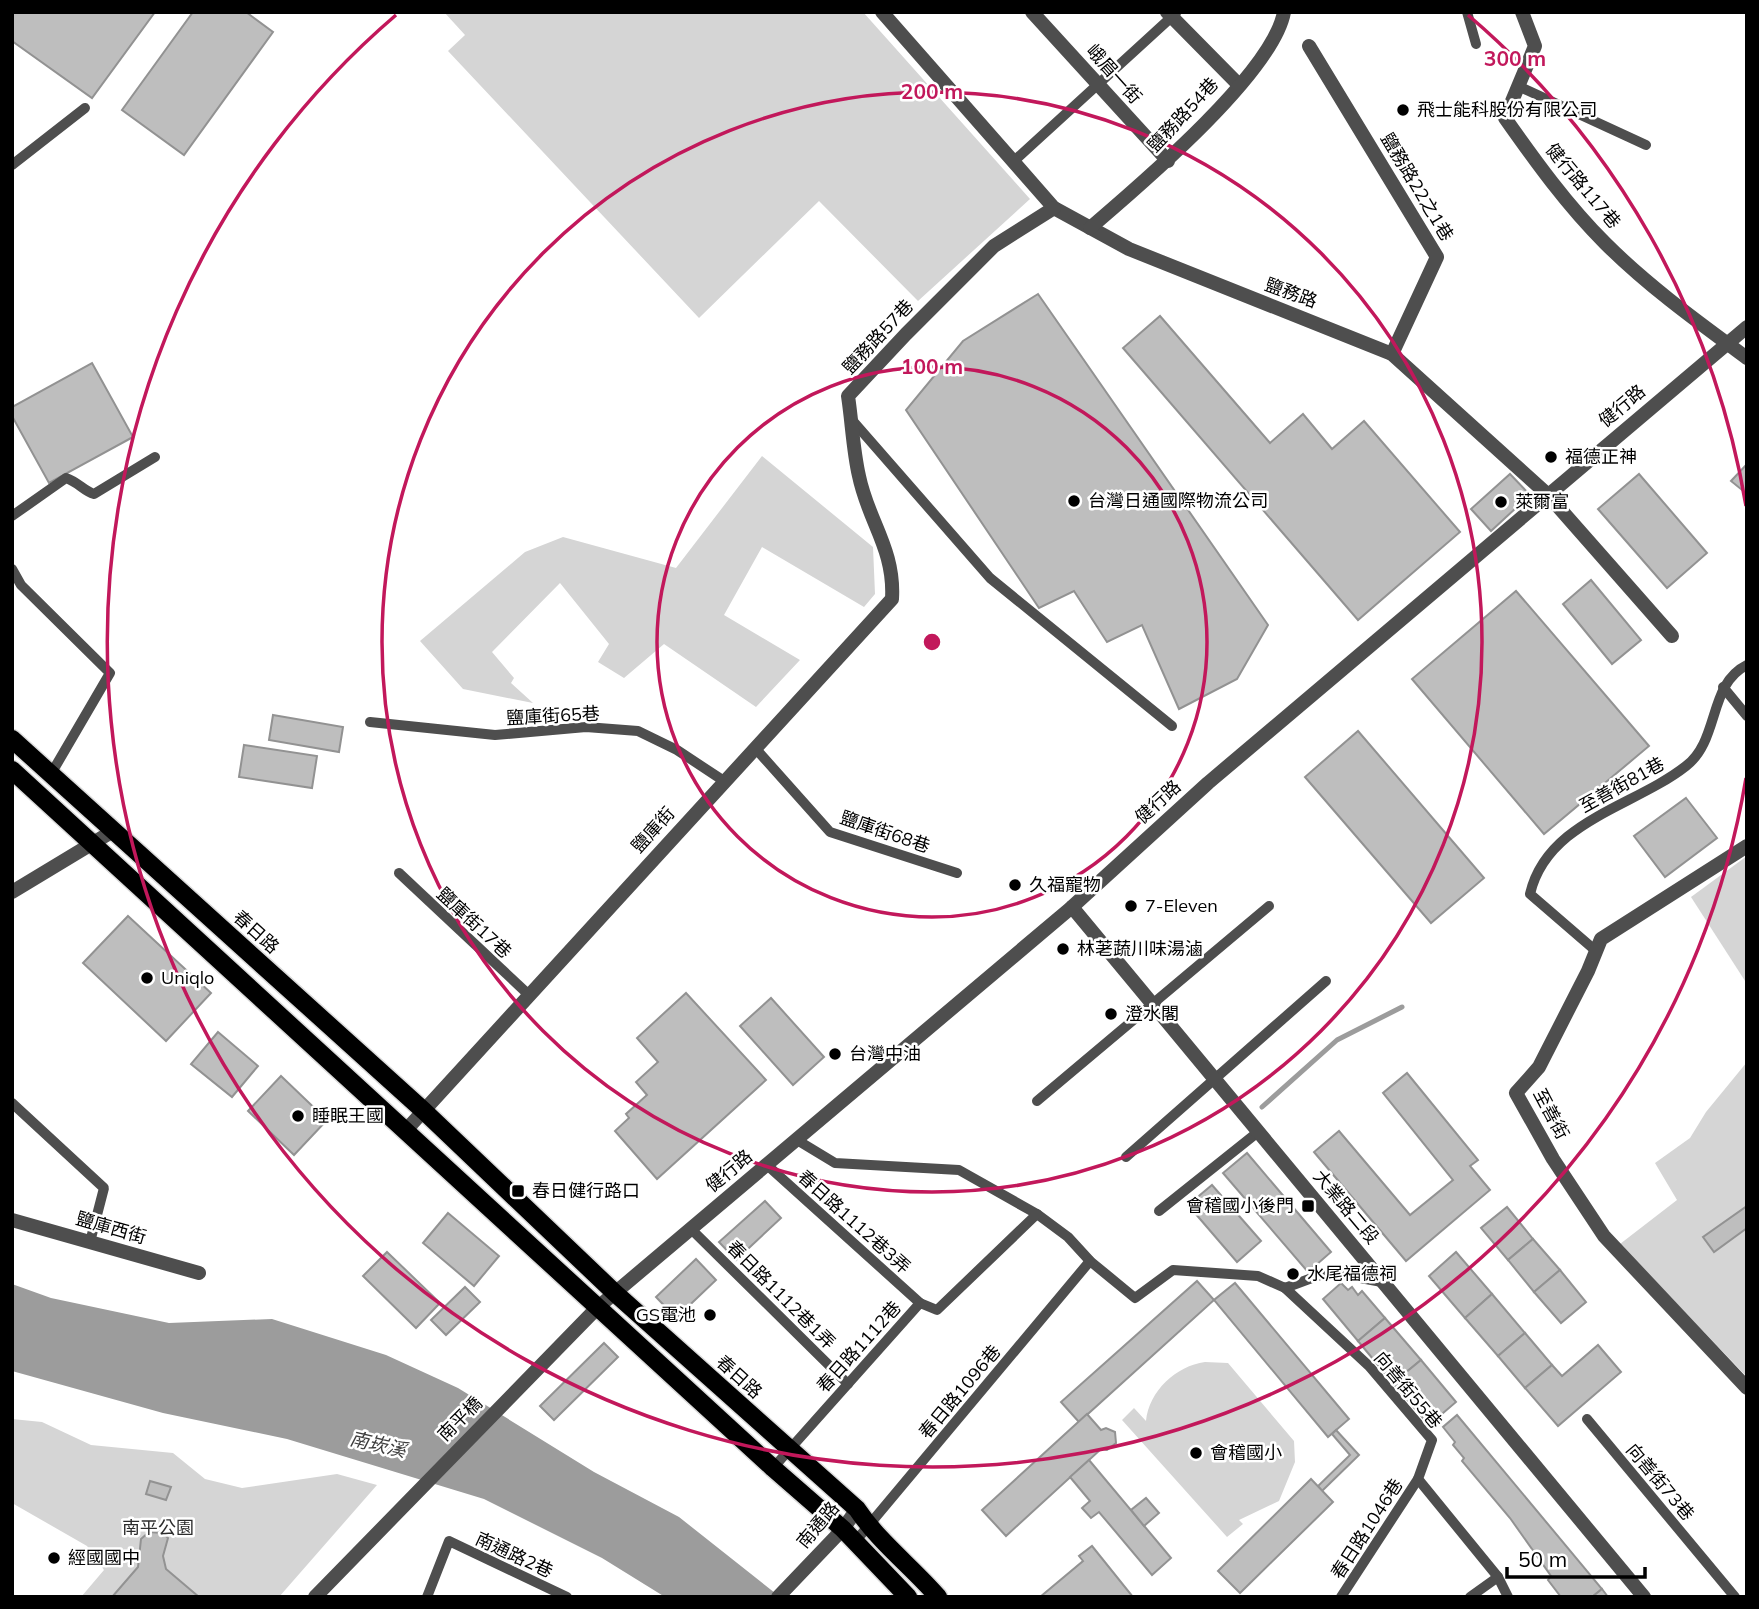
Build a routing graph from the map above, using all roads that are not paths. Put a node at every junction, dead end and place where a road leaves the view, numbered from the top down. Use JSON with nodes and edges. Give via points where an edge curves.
{"nodes":[{"id":1,"x":881,"y":12,"type":"edge"},
{"id":2,"x":1032,"y":12,"type":"edge"},
{"id":3,"x":1283,"y":12,"type":"edge"},
{"id":4,"x":1467,"y":12,"type":"edge"},
{"id":5,"x":1522,"y":12,"type":"edge"},
{"id":6,"x":1171,"y":14,"type":"edge"},
{"id":7,"x":1476,"y":44,"type":"dead end"},
{"id":8,"x":1308,"y":46,"type":"dead end"},
{"id":9,"x":1097,"y":84,"type":"junction"},
{"id":10,"x":1238,"y":84,"type":"junction"},
{"id":11,"x":1518,"y":86,"type":"junction"},
{"id":12,"x":85,"y":108,"type":"dead end"},
{"id":13,"x":1646,"y":145,"type":"dead end"},
{"id":14,"x":1014,"y":161,"type":"junction"},
{"id":15,"x":1168,"y":161,"type":"junction"},
{"id":16,"x":12,"y":165,"type":"edge"},
{"id":17,"x":1054,"y":208,"type":"junction"},
{"id":18,"x":1090,"y":228,"type":"junction"},
{"id":19,"x":1747,"y":327,"type":"edge"},
{"id":20,"x":1727,"y":343,"type":"junction"},
{"id":21,"x":1392,"y":354,"type":"junction"},
{"id":22,"x":1747,"y":358,"type":"edge"},
{"id":23,"x":851,"y":419,"type":"junction"},
{"id":24,"x":155,"y":457,"type":"dead end"},
{"id":25,"x":1547,"y":494,"type":"junction"},
{"id":26,"x":12,"y":516,"type":"edge"},
{"id":27,"x":886,"y":545,"type":"joint"},
{"id":28,"x":12,"y":569,"type":"edge"},
{"id":29,"x":1672,"y":636,"type":"dead end"},
{"id":30,"x":1747,"y":665,"type":"edge"},
{"id":31,"x":1723,"y":687,"type":"junction"},
{"id":32,"x":1747,"y":716,"type":"edge"},
{"id":33,"x":370,"y":722,"type":"dead end"},
{"id":34,"x":1172,"y":726,"type":"dead end"},
{"id":35,"x":12,"y":739,"type":"edge"},
{"id":36,"x":755,"y":748,"type":"junction"},
{"id":37,"x":12,"y":770,"type":"edge"},
{"id":38,"x":51,"y":774,"type":"junction"},
{"id":39,"x":724,"y":781,"type":"junction"},
{"id":40,"x":113,"y":831,"type":"junction"},
{"id":41,"x":92,"y":844,"type":"junction"},
{"id":42,"x":1747,"y":846,"type":"edge"},
{"id":43,"x":399,"y":873,"type":"dead end"},
{"id":44,"x":957,"y":873,"type":"dead end"},
{"id":45,"x":12,"y":891,"type":"edge"},
{"id":46,"x":1269,"y":906,"type":"dead end"},
{"id":47,"x":1072,"y":907,"type":"junction"},
{"id":48,"x":1596,"y":951,"type":"junction"},
{"id":49,"x":1326,"y":981,"type":"dead end"},
{"id":50,"x":528,"y":995,"type":"junction"},
{"id":51,"x":1153,"y":1004,"type":"junction"},
{"id":52,"x":1214,"y":1079,"type":"junction"},
{"id":53,"x":1037,"y":1101,"type":"dead end"},
{"id":54,"x":12,"y":1102,"type":"edge"},
{"id":55,"x":424,"y":1111,"type":"junction"},
{"id":56,"x":1251,"y":1123,"type":"junction"},
{"id":57,"x":407,"y":1129,"type":"junction"},
{"id":58,"x":797,"y":1140,"type":"junction"},
{"id":59,"x":1126,"y":1157,"type":"dead end"},
{"id":60,"x":767,"y":1165,"type":"junction"},
{"id":61,"x":1159,"y":1211,"type":"dead end"},
{"id":62,"x":1037,"y":1214,"type":"junction"},
{"id":63,"x":12,"y":1220,"type":"edge"},
{"id":64,"x":691,"y":1229,"type":"junction"},
{"id":65,"x":90,"y":1242,"type":"junction"},
{"id":66,"x":1090,"y":1261,"type":"junction"},
{"id":67,"x":199,"y":1273,"type":"dead end"},
{"id":68,"x":1383,"y":1282,"type":"junction"},
{"id":69,"x":1285,"y":1288,"type":"junction"},
{"id":70,"x":615,"y":1293,"type":"junction"},
{"id":71,"x":920,"y":1303,"type":"junction"},
{"id":72,"x":597,"y":1308,"type":"junction"},
{"id":73,"x":848,"y":1384,"type":"junction"},
{"id":74,"x":1747,"y":1388,"type":"edge"},
{"id":75,"x":1587,"y":1419,"type":"dead end"},
{"id":76,"x":788,"y":1451,"type":"junction"},
{"id":77,"x":773,"y":1468,"type":"junction"},
{"id":78,"x":1419,"y":1479,"type":"junction"},
{"id":79,"x":856,"y":1509,"type":"junction"},
{"id":80,"x":868,"y":1527,"type":"junction"},
{"id":81,"x":843,"y":1529,"type":"junction"},
{"id":82,"x":854,"y":1544,"type":"junction"},
{"id":83,"x":1498,"y":1577,"type":"junction"},
{"id":84,"x":315,"y":1597,"type":"edge"},
{"id":85,"x":426,"y":1597,"type":"edge"},
{"id":86,"x":567,"y":1597,"type":"edge"},
{"id":87,"x":778,"y":1597,"type":"edge"},
{"id":88,"x":908,"y":1597,"type":"edge"},
{"id":89,"x":938,"y":1597,"type":"edge"},
{"id":90,"x":1341,"y":1597,"type":"edge"},
{"id":91,"x":1470,"y":1597,"type":"edge"},
{"id":92,"x":1508,"y":1597,"type":"edge"},
{"id":93,"x":1644,"y":1597,"type":"edge"},
{"id":94,"x":1735,"y":1597,"type":"edge"}],
"edges":[{"from":1,"to":14,"type":"street","name":"鹽務路"},
{"from":2,"to":9,"type":"street","name":"峨眉一街"},
{"from":3,"to":10,"type":"street","name":"鹽務路54巷","via":[[1274,42]]},
{"from":4,"to":7,"type":"lane"},
{"from":5,"to":11,"type":"street","name":"健行路117巷","via":[[1535,46]]},
{"from":6,"to":9,"type":"lane"},
{"from":6,"to":10,"type":"street"},
{"from":8,"to":21,"type":"street","name":"鹽務路22之1巷","via":[[1437,257]]},
{"from":9,"to":14,"type":"lane"},
{"from":9,"to":15,"type":"street","name":"峨眉一街"},
{"from":10,"to":15,"type":"street","name":"鹽務路54巷"},
{"from":11,"to":13,"type":"lane"},
{"from":11,"to":20,"type":"street","name":"健行路117巷","via":[[1505,118],[1554,186],[1605,243]]},
{"from":12,"to":16,"type":"lane"},
{"from":14,"to":17,"type":"street","name":"鹽務路"},
{"from":15,"to":18,"type":"street","name":"鹽務路54巷"},
{"from":17,"to":18,"type":"street","name":"鹽務路"},
{"from":17,"to":23,"type":"street","name":"鹽務路57巷","via":[[995,246],[905,334],[848,396]]},
{"from":18,"to":21,"type":"street","name":"鹽務路","via":[[1129,249]]},
{"from":19,"to":20,"type":"street","name":"健行路"},
{"from":20,"to":22,"type":"street"},
{"from":20,"to":25,"type":"street","name":"健行路"},
{"from":21,"to":25,"type":"street","name":"鹽務路"},
{"from":23,"to":27,"type":"street","name":"鹽務路57巷","via":[[859,478]]},
{"from":23,"to":34,"type":"lane","via":[[990,578]]},
{"from":24,"to":26,"type":"lane","via":[[94,494],[66,478]]},
{"from":25,"to":29,"type":"street","name":"鹽務路"},
{"from":25,"to":47,"type":"street","name":"健行路","via":[[1208,783]]},
{"from":27,"to":36,"type":"street","name":"鹽庫街","via":[[894,575],[892,599]]},
{"from":28,"to":38,"type":"lane","via":[[21,585],[110,673]]},
{"from":30,"to":31,"type":"lane"},
{"from":31,"to":32,"type":"lane"},
{"from":31,"to":48,"type":"lane","name":"至善街81巷","via":[[1708,739],[1689,765],[1586,823],[1535,872],[1530,894]]},
{"from":33,"to":39,"type":"lane","name":"鹽庫街65巷","via":[[495,734],[586,727],[638,731]]},
{"from":35,"to":38,"type":"main road","name":"春日路"},
{"from":36,"to":39,"type":"street","name":"鹽庫街"},
{"from":36,"to":44,"type":"lane","name":"鹽庫街68巷","via":[[830,832]]},
{"from":37,"to":41,"type":"main road"},
{"from":38,"to":40,"type":"main road","name":"春日路"},
{"from":39,"to":50,"type":"street","name":"鹽庫街"},
{"from":40,"to":41,"type":"street"},
{"from":40,"to":55,"type":"main road","name":"春日路"},
{"from":41,"to":45,"type":"street"},
{"from":41,"to":57,"type":"main road"},
{"from":42,"to":48,"type":"street","name":"至善街","via":[[1637,913],[1601,939]]},
{"from":43,"to":50,"type":"lane","name":"鹽庫街17巷"},
{"from":46,"to":51,"type":"lane"},
{"from":47,"to":51,"type":"street","name":"大業路二段"},
{"from":47,"to":58,"type":"street","name":"健行路"},
{"from":48,"to":74,"type":"street","name":"至善街","via":[[1539,1067],[1516,1093],[1604,1236]]},
{"from":49,"to":52,"type":"lane"},
{"from":50,"to":55,"type":"street","name":"鹽庫街"},
{"from":51,"to":52,"type":"street","name":"大業路二段"},
{"from":51,"to":53,"type":"lane"},
{"from":52,"to":56,"type":"street","name":"大業路二段"},
{"from":52,"to":59,"type":"lane"},
{"from":54,"to":65,"type":"lane","via":[[104,1188]]},
{"from":55,"to":57,"type":"street","name":"鹽庫街"},
{"from":55,"to":70,"type":"main road","name":"春日路"},
{"from":56,"to":61,"type":"lane"},
{"from":56,"to":68,"type":"street","name":"大業路二段"},
{"from":57,"to":72,"type":"main road"},
{"from":58,"to":60,"type":"street","name":"健行路"},
{"from":58,"to":62,"type":"lane","via":[[835,1164],[959,1170]]},
{"from":60,"to":64,"type":"street","name":"健行路"},
{"from":60,"to":71,"type":"lane","name":"春日路1112巷3弄"},
{"from":62,"to":66,"type":"lane"},
{"from":62,"to":71,"type":"lane","name":"春日路1112巷","via":[[937,1310]]},
{"from":63,"to":65,"type":"street","name":"鹽庫西街"},
{"from":64,"to":70,"type":"street","name":"健行路"},
{"from":64,"to":73,"type":"lane","name":"春日路1112巷1弄"},
{"from":65,"to":67,"type":"street","name":"鹽庫西街"},
{"from":66,"to":69,"type":"lane","via":[[1135,1298],[1173,1270],[1258,1276]]},
{"from":66,"to":80,"type":"lane","name":"春日路1096巷"},
{"from":68,"to":69,"type":"lane","via":[[1328,1272]]},
{"from":68,"to":93,"type":"street","name":"大業路二段"},
{"from":69,"to":78,"type":"lane","name":"向善街55巷","via":[[1369,1366],[1432,1440]]},
{"from":70,"to":72,"type":"street","name":"健行路"},
{"from":70,"to":76,"type":"main road","name":"春日路"},
{"from":71,"to":73,"type":"lane","name":"春日路1112巷"},
{"from":72,"to":77,"type":"main road"},
{"from":72,"to":84,"type":"street","name":"南平橋"},
{"from":73,"to":76,"type":"lane","name":"春日路1112巷"},
{"from":75,"to":94,"type":"lane","name":"向善街73巷"},
{"from":76,"to":77,"type":"lane","name":"春日路1112巷"},
{"from":76,"to":79,"type":"main road","name":"春日路"},
{"from":77,"to":81,"type":"main road"},
{"from":78,"to":83,"type":"lane"},
{"from":78,"to":90,"type":"lane","name":"春日路1046巷"},
{"from":79,"to":80,"type":"main road","name":"春日路"},
{"from":79,"to":81,"type":"street","name":"南通路"},
{"from":80,"to":82,"type":"lane","name":"春日路1096巷"},
{"from":80,"to":89,"type":"main road","name":"春日路"},
{"from":81,"to":82,"type":"main road"},
{"from":81,"to":87,"type":"street","name":"南通路"},
{"from":82,"to":88,"type":"main road"},
{"from":83,"to":91,"type":"lane"},
{"from":83,"to":92,"type":"lane"},
{"from":85,"to":86,"type":"lane","name":"南通路2巷","via":[[449,1541]]}]}
